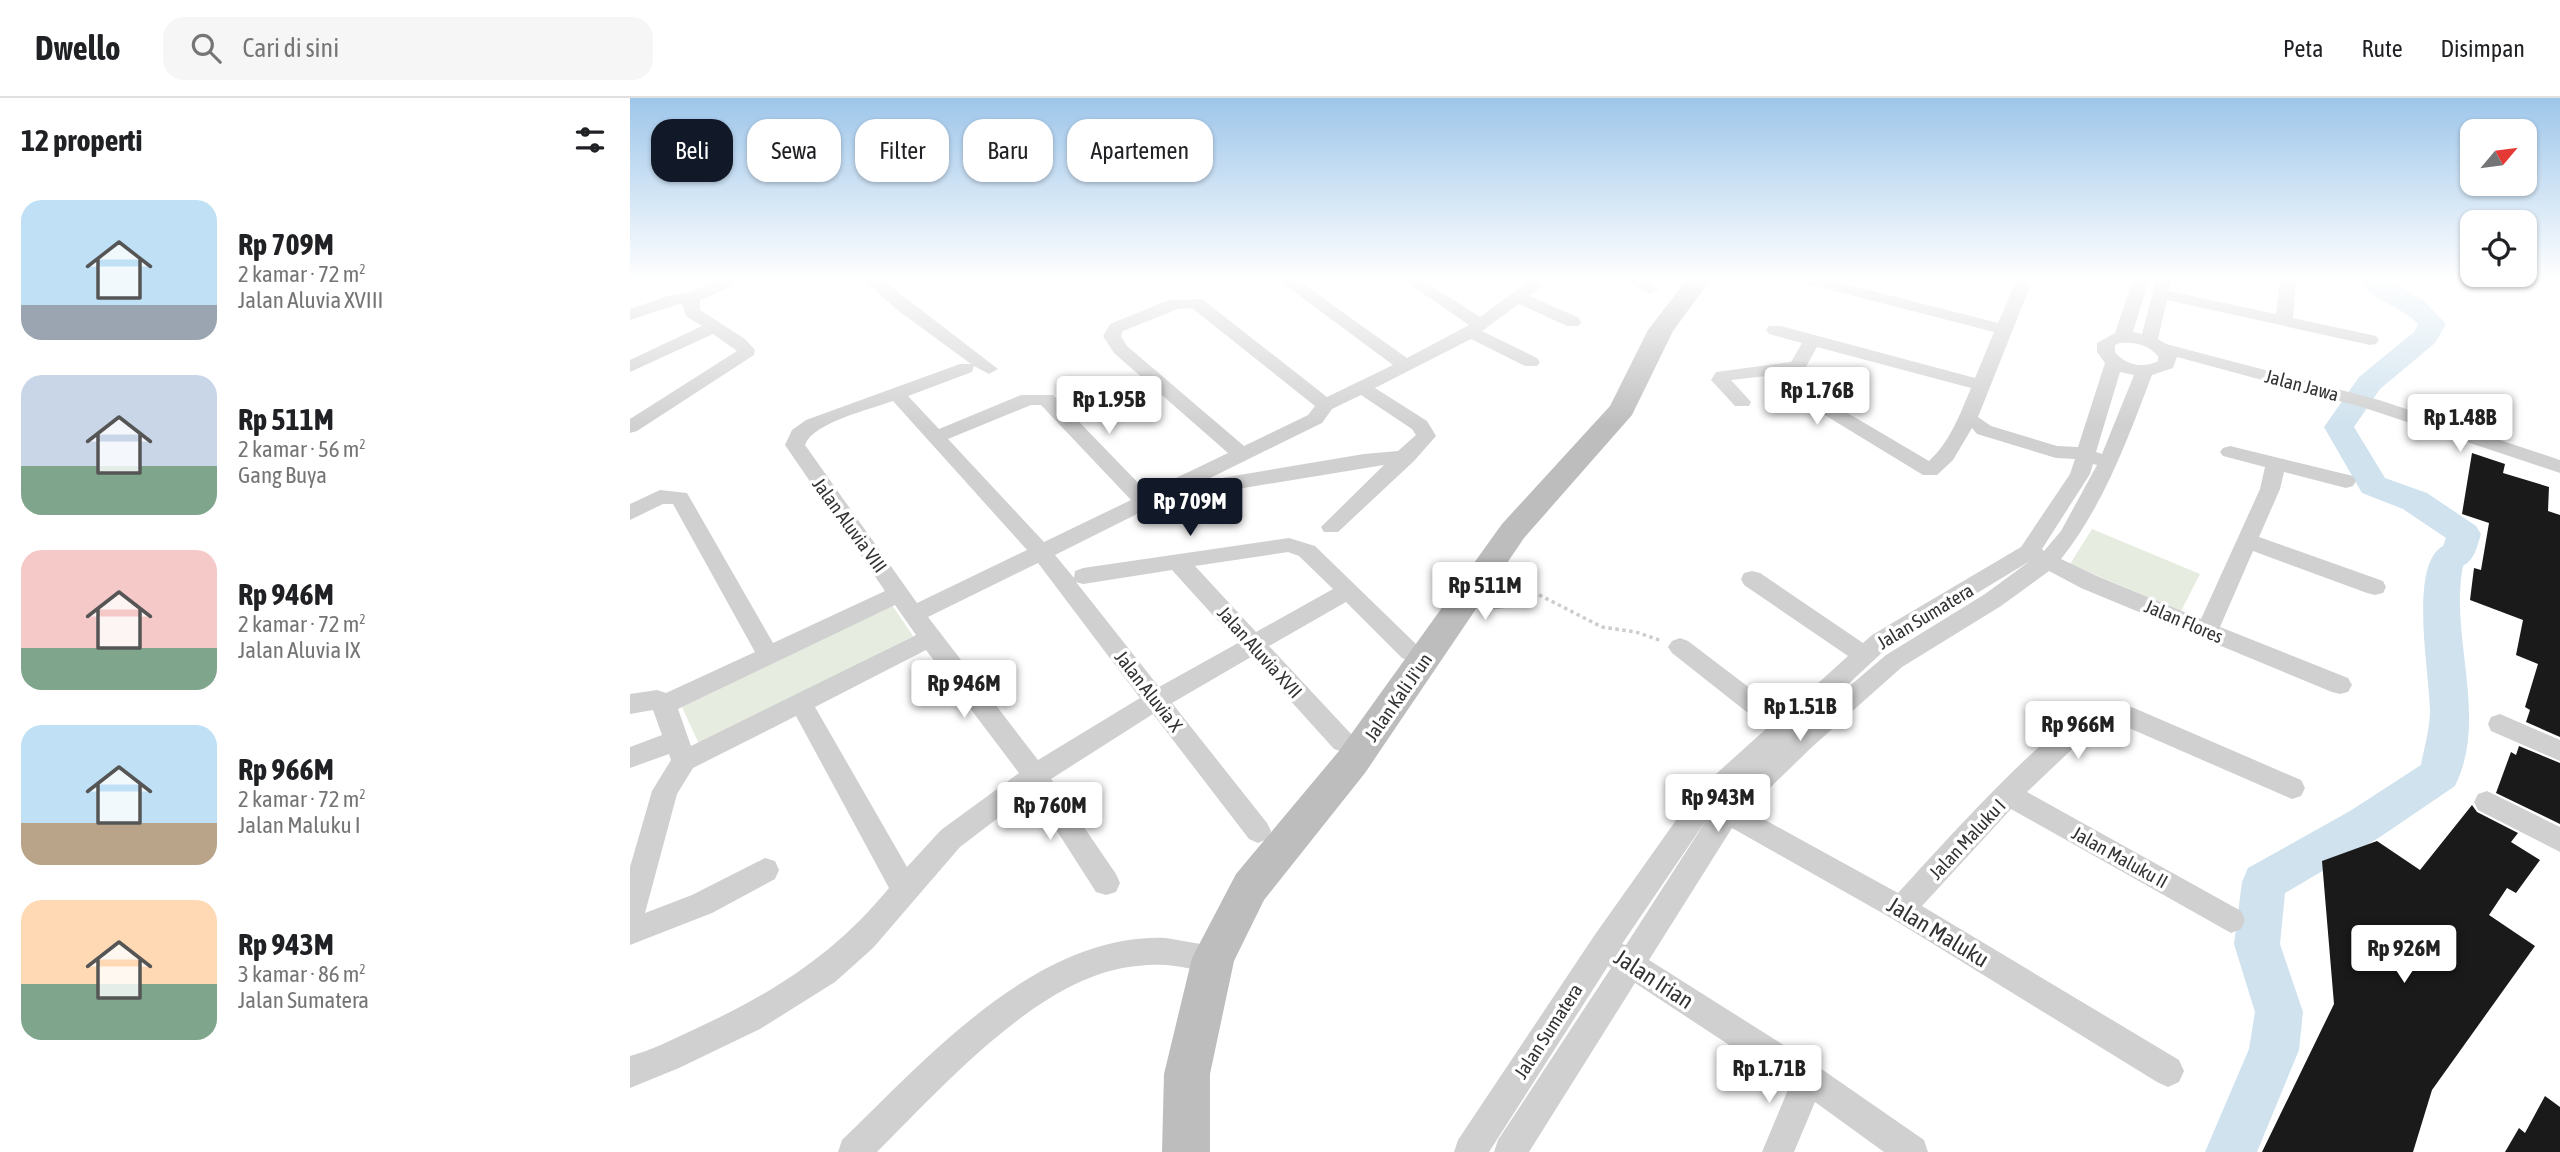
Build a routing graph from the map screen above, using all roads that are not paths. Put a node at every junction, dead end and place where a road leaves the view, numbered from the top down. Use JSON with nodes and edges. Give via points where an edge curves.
{"nodes":[{"id":1,"x":712,"y":328,"type":"edge"},
{"id":2,"x":717,"y":328,"type":"edge"},
{"id":3,"x":934,"y":328,"type":"edge"},
{"id":4,"x":1116,"y":328,"type":"edge"},
{"id":5,"x":1228,"y":328,"type":"edge"},
{"id":6,"x":1354,"y":328,"type":"edge"},
{"id":7,"x":1474,"y":328,"type":"joint"},
{"id":8,"x":1662,"y":328,"type":"edge"},
{"id":9,"x":1999,"y":328,"type":"edge"},
{"id":10,"x":2126,"y":328,"type":"edge"},
{"id":11,"x":2159,"y":328,"type":"edge"},
{"id":12,"x":2317,"y":328,"type":"edge"},
{"id":13,"x":1775,"y":330,"type":"dead end"},
{"id":14,"x":2006,"y":330,"type":"joint"},
{"id":15,"x":2123,"y":337,"type":"junction"},
{"id":16,"x":1812,"y":340,"type":"junction"},
{"id":17,"x":2370,"y":340,"type":"dead end"},
{"id":18,"x":2156,"y":356,"type":"junction"},
{"id":19,"x":1531,"y":362,"type":"dead end"},
{"id":20,"x":2114,"y":362,"type":"junction"},
{"id":21,"x":1405,"y":365,"type":"junction"},
{"id":22,"x":630,"y":367,"type":"edge"},
{"id":23,"x":1797,"y":367,"type":"junction"},
{"id":24,"x":966,"y":368,"type":"dead end"},
{"id":25,"x":989,"y":369,"type":"dead end"},
{"id":26,"x":1983,"y":386,"type":"junction"},
{"id":27,"x":1363,"y":388,"type":"junction"},
{"id":28,"x":896,"y":394,"type":"junction"},
{"id":29,"x":1742,"y":402,"type":"dead end"},
{"id":30,"x":1325,"y":405,"type":"junction"},
{"id":31,"x":2381,"y":413,"type":"junction"},
{"id":32,"x":1972,"y":421,"type":"junction"},
{"id":33,"x":630,"y":427,"type":"edge"},
{"id":34,"x":799,"y":434,"type":"joint"},
{"id":35,"x":935,"y":438,"type":"junction"},
{"id":36,"x":2231,"y":452,"type":"dead end"},
{"id":37,"x":1241,"y":454,"type":"junction"},
{"id":38,"x":2088,"y":456,"type":"junction"},
{"id":39,"x":1406,"y":457,"type":"junction"},
{"id":40,"x":2276,"y":463,"type":"junction"},
{"id":41,"x":2560,"y":467,"type":"edge"},
{"id":42,"x":2560,"y":479,"type":"edge"},
{"id":43,"x":2346,"y":481,"type":"dead end"},
{"id":44,"x":1201,"y":488,"type":"dead end"},
{"id":45,"x":1144,"y":501,"type":"junction"},
{"id":46,"x":630,"y":513,"type":"edge"},
{"id":47,"x":1331,"y":527,"type":"dead end"},
{"id":48,"x":2248,"y":541,"type":"junction"},
{"id":49,"x":1040,"y":551,"type":"junction"},
{"id":50,"x":2038,"y":556,"type":"junction"},
{"id":51,"x":1177,"y":561,"type":"junction"},
{"id":52,"x":1083,"y":576,"type":"dead end"},
{"id":53,"x":1752,"y":579,"type":"dead end"},
{"id":54,"x":1479,"y":582,"type":"junction"},
{"id":55,"x":2375,"y":587,"type":"dead end"},
{"id":56,"x":1346,"y":592,"type":"junction"},
{"id":57,"x":900,"y":594,"type":"junction"},
{"id":58,"x":1507,"y":600,"type":"dead end"},
{"id":59,"x":914,"y":614,"type":"junction"},
{"id":60,"x":2207,"y":631,"type":"junction"},
{"id":61,"x":930,"y":638,"type":"junction"},
{"id":62,"x":1254,"y":645,"type":"junction"},
{"id":63,"x":1680,"y":648,"type":"road end"},
{"id":64,"x":1410,"y":652,"type":"dead end"},
{"id":65,"x":1863,"y":655,"type":"junction"},
{"id":66,"x":769,"y":656,"type":"junction"},
{"id":67,"x":2340,"y":685,"type":"dead end"},
{"id":68,"x":800,"y":702,"type":"junction"},
{"id":69,"x":1157,"y":702,"type":"junction"},
{"id":70,"x":630,"y":704,"type":"edge"},
{"id":71,"x":2500,"y":724,"type":"dead end"},
{"id":72,"x":1783,"y":727,"type":"junction"},
{"id":73,"x":674,"y":733,"type":"junction"},
{"id":74,"x":630,"y":742,"type":"edge"},
{"id":75,"x":1343,"y":742,"type":"dead end"},
{"id":76,"x":2560,"y":751,"type":"edge"},
{"id":77,"x":630,"y":758,"type":"edge"},
{"id":78,"x":1034,"y":774,"type":"junction"},
{"id":79,"x":2292,"y":788,"type":"dead end"},
{"id":80,"x":2008,"y":794,"type":"junction"},
{"id":81,"x":2487,"y":802,"type":"dead end"},
{"id":82,"x":1716,"y":806,"type":"junction"},
{"id":83,"x":1258,"y":831,"type":"dead end"},
{"id":84,"x":2560,"y":840,"type":"edge"},
{"id":85,"x":765,"y":870,"type":"dead end"},
{"id":86,"x":1106,"y":883,"type":"dead end"},
{"id":87,"x":905,"y":890,"type":"junction"},
{"id":88,"x":1901,"y":909,"type":"junction"},
{"id":89,"x":630,"y":916,"type":"edge"},
{"id":90,"x":2231,"y":920,"type":"dead end"},
{"id":91,"x":630,"y":932,"type":"edge"},
{"id":92,"x":1604,"y":946,"type":"junction"},
{"id":93,"x":1213,"y":958,"type":"junction"},
{"id":94,"x":1629,"y":963,"type":"junction"},
{"id":95,"x":2168,"y":1071,"type":"dead end"},
{"id":96,"x":630,"y":1072,"type":"edge"},
{"id":97,"x":1809,"y":1079,"type":"junction"},
{"id":98,"x":854,"y":1152,"type":"edge"},
{"id":99,"x":1186,"y":1152,"type":"edge"},
{"id":100,"x":1470,"y":1152,"type":"edge"},
{"id":101,"x":1510,"y":1152,"type":"edge"},
{"id":102,"x":1778,"y":1152,"type":"edge"},
{"id":103,"x":1912,"y":1152,"type":"edge"}],
"edges":[{"from":1,"to":22,"type":"street"},
{"from":2,"to":33,"type":"street","via":[[743,347],[745,355]]},
{"from":3,"to":25,"type":"street"},
{"from":4,"to":37,"type":"street","via":[[1112,337],[1119,349]]},
{"from":5,"to":30,"type":"street"},
{"from":6,"to":21,"type":"street"},
{"from":7,"to":19,"type":"street"},
{"from":7,"to":21,"type":"street"},
{"from":8,"to":54,"type":"street","name":"Jalan Kali Ji'un","via":[[1622,410],[1513,531]]},
{"from":9,"to":14,"type":"street"},
{"from":10,"to":15,"type":"street"},
{"from":11,"to":18,"type":"street","name":"Jalan Sumatera"},
{"from":12,"to":17,"type":"street"},
{"from":13,"to":16,"type":"street"},
{"from":14,"to":26,"type":"street"},
{"from":15,"to":18,"type":"street"},
{"from":15,"to":20,"type":"street","via":[[2106,343],[2105,352]]},
{"from":16,"to":23,"type":"street"},
{"from":16,"to":26,"type":"street"},
{"from":18,"to":20,"type":"street","via":[[2128,369]]},
{"from":18,"to":31,"type":"street","name":"Jalan Jawa"},
{"from":18,"to":38,"type":"street","name":"Jalan Sumatera"},
{"from":20,"to":38,"type":"street","name":"Jalan Sumatera"},
{"from":21,"to":27,"type":"street"},
{"from":23,"to":29,"type":"street","via":[[1722,376],[1720,380]]},
{"from":23,"to":32,"type":"street","via":[[1790,382],[1796,391],[1930,470]]},
{"from":24,"to":28,"type":"street"},
{"from":26,"to":32,"type":"street"},
{"from":27,"to":30,"type":"street"},
{"from":27,"to":39,"type":"street","via":[[1426,432]]},
{"from":28,"to":34,"type":"street","via":[[813,424]]},
{"from":28,"to":35,"type":"street","name":"Jalan Aluvia X"},
{"from":30,"to":37,"type":"street","via":[[1315,419]]},
{"from":31,"to":41,"type":"street","name":"Jalan Jawa"},
{"from":31,"to":42,"type":"street","name":"Jalan Jawa"},
{"from":32,"to":38,"type":"street","via":[[1984,430],[2056,452]]},
{"from":34,"to":57,"type":"street","name":"Jalan Aluvia VIII","via":[[796,449]]},
{"from":35,"to":45,"type":"street","via":[[1028,399],[1046,399]]},
{"from":35,"to":49,"type":"street","name":"Jalan Aluvia X"},
{"from":36,"to":40,"type":"street"},
{"from":37,"to":45,"type":"street"},
{"from":38,"to":50,"type":"street","name":"Jalan Sumatera","via":[[2069,535]]},
{"from":39,"to":44,"type":"street"},
{"from":39,"to":47,"type":"street"},
{"from":40,"to":43,"type":"street"},
{"from":40,"to":48,"type":"street"},
{"from":45,"to":49,"type":"street"},
{"from":46,"to":66,"type":"street","via":[[660,497],[680,498]]},
{"from":48,"to":55,"type":"street"},
{"from":48,"to":60,"type":"street"},
{"from":49,"to":59,"type":"street"},
{"from":49,"to":69,"type":"street","name":"Jalan Aluvia X"},
{"from":50,"to":60,"type":"street","name":"Jalan Flores"},
{"from":50,"to":65,"type":"street","name":"Jalan Sumatera","via":[[1880,641]]},
{"from":50,"to":82,"type":"street","name":"Jalan Sumatera","via":[[1993,600],[1894,661],[1803,740]]},
{"from":51,"to":52,"type":"street"},
{"from":51,"to":56,"type":"street","via":[[1289,545],[1307,551]]},
{"from":51,"to":62,"type":"street","name":"Jalan Aluvia XVII"},
{"from":53,"to":65,"type":"street"},
{"from":54,"to":58,"type":"street","via":[[1485,601]]},
{"from":54,"to":93,"type":"street","name":"Jalan Kali Ji'un","via":[[1352,762],[1250,887]]},
{"from":56,"to":62,"type":"street"},
{"from":56,"to":64,"type":"street"},
{"from":57,"to":59,"type":"street","name":"Jalan Aluvia VIII"},
{"from":57,"to":66,"type":"street"},
{"from":59,"to":61,"type":"street","name":"Jalan Aluvia VIII"},
{"from":60,"to":67,"type":"street","name":"Jalan Flores"},
{"from":61,"to":68,"type":"street"},
{"from":61,"to":78,"type":"street","name":"Jalan Aluvia VIII"},
{"from":62,"to":69,"type":"street"},
{"from":62,"to":75,"type":"street","name":"Jalan Aluvia XVII"},
{"from":63,"to":72,"type":"street"},
{"from":65,"to":72,"type":"street","name":"Jalan Sumatera"},
{"from":66,"to":73,"type":"street"},
{"from":68,"to":73,"type":"street"},
{"from":68,"to":87,"type":"street"},
{"from":69,"to":78,"type":"street"},
{"from":69,"to":83,"type":"street","name":"Jalan Aluvia X"},
{"from":70,"to":73,"type":"street","via":[[657,700]]},
{"from":71,"to":76,"type":"street"},
{"from":72,"to":82,"type":"street","name":"Jalan Sumatera"},
{"from":73,"to":74,"type":"street"},
{"from":73,"to":77,"type":"street"},
{"from":73,"to":89,"type":"street","via":[[665,791]]},
{"from":78,"to":86,"type":"street","name":"Jalan Aluvia VIII"},
{"from":78,"to":87,"type":"street","via":[[963,827]]},
{"from":79,"to":80,"type":"street","name":"Jalan Maluku I","via":[[2109,712],[2080,726]]},
{"from":80,"to":88,"type":"street","name":"Jalan Maluku I"},
{"from":80,"to":90,"type":"street","name":"Jalan Maluku II"},
{"from":81,"to":84,"type":"street"},
{"from":82,"to":88,"type":"street","name":"Jalan Maluku"},
{"from":82,"to":92,"type":"street","name":"Jalan Sumatera"},
{"from":82,"to":94,"type":"street","name":"Jalan Sumatera"},
{"from":85,"to":91,"type":"street","via":[[702,904]]},
{"from":87,"to":96,"type":"street","via":[[849,953],[797,990],[729,1030]]},
{"from":88,"to":95,"type":"street","name":"Jalan Maluku"},
{"from":92,"to":94,"type":"street","name":"Jalan Irian"},
{"from":92,"to":100,"type":"street","name":"Jalan Sumatera"},
{"from":93,"to":98,"type":"street","via":[[1160,950],[1132,953],[1088,965],[1034,992],[972,1038]]},
{"from":93,"to":99,"type":"street","name":"Jalan Kali Ji'un","via":[[1187,1074]]},
{"from":94,"to":97,"type":"street","name":"Jalan Irian"},
{"from":94,"to":101,"type":"street","name":"Jalan Sumatera"},
{"from":97,"to":102,"type":"street"},
{"from":97,"to":103,"type":"street","name":"Jalan Irian"}]}
